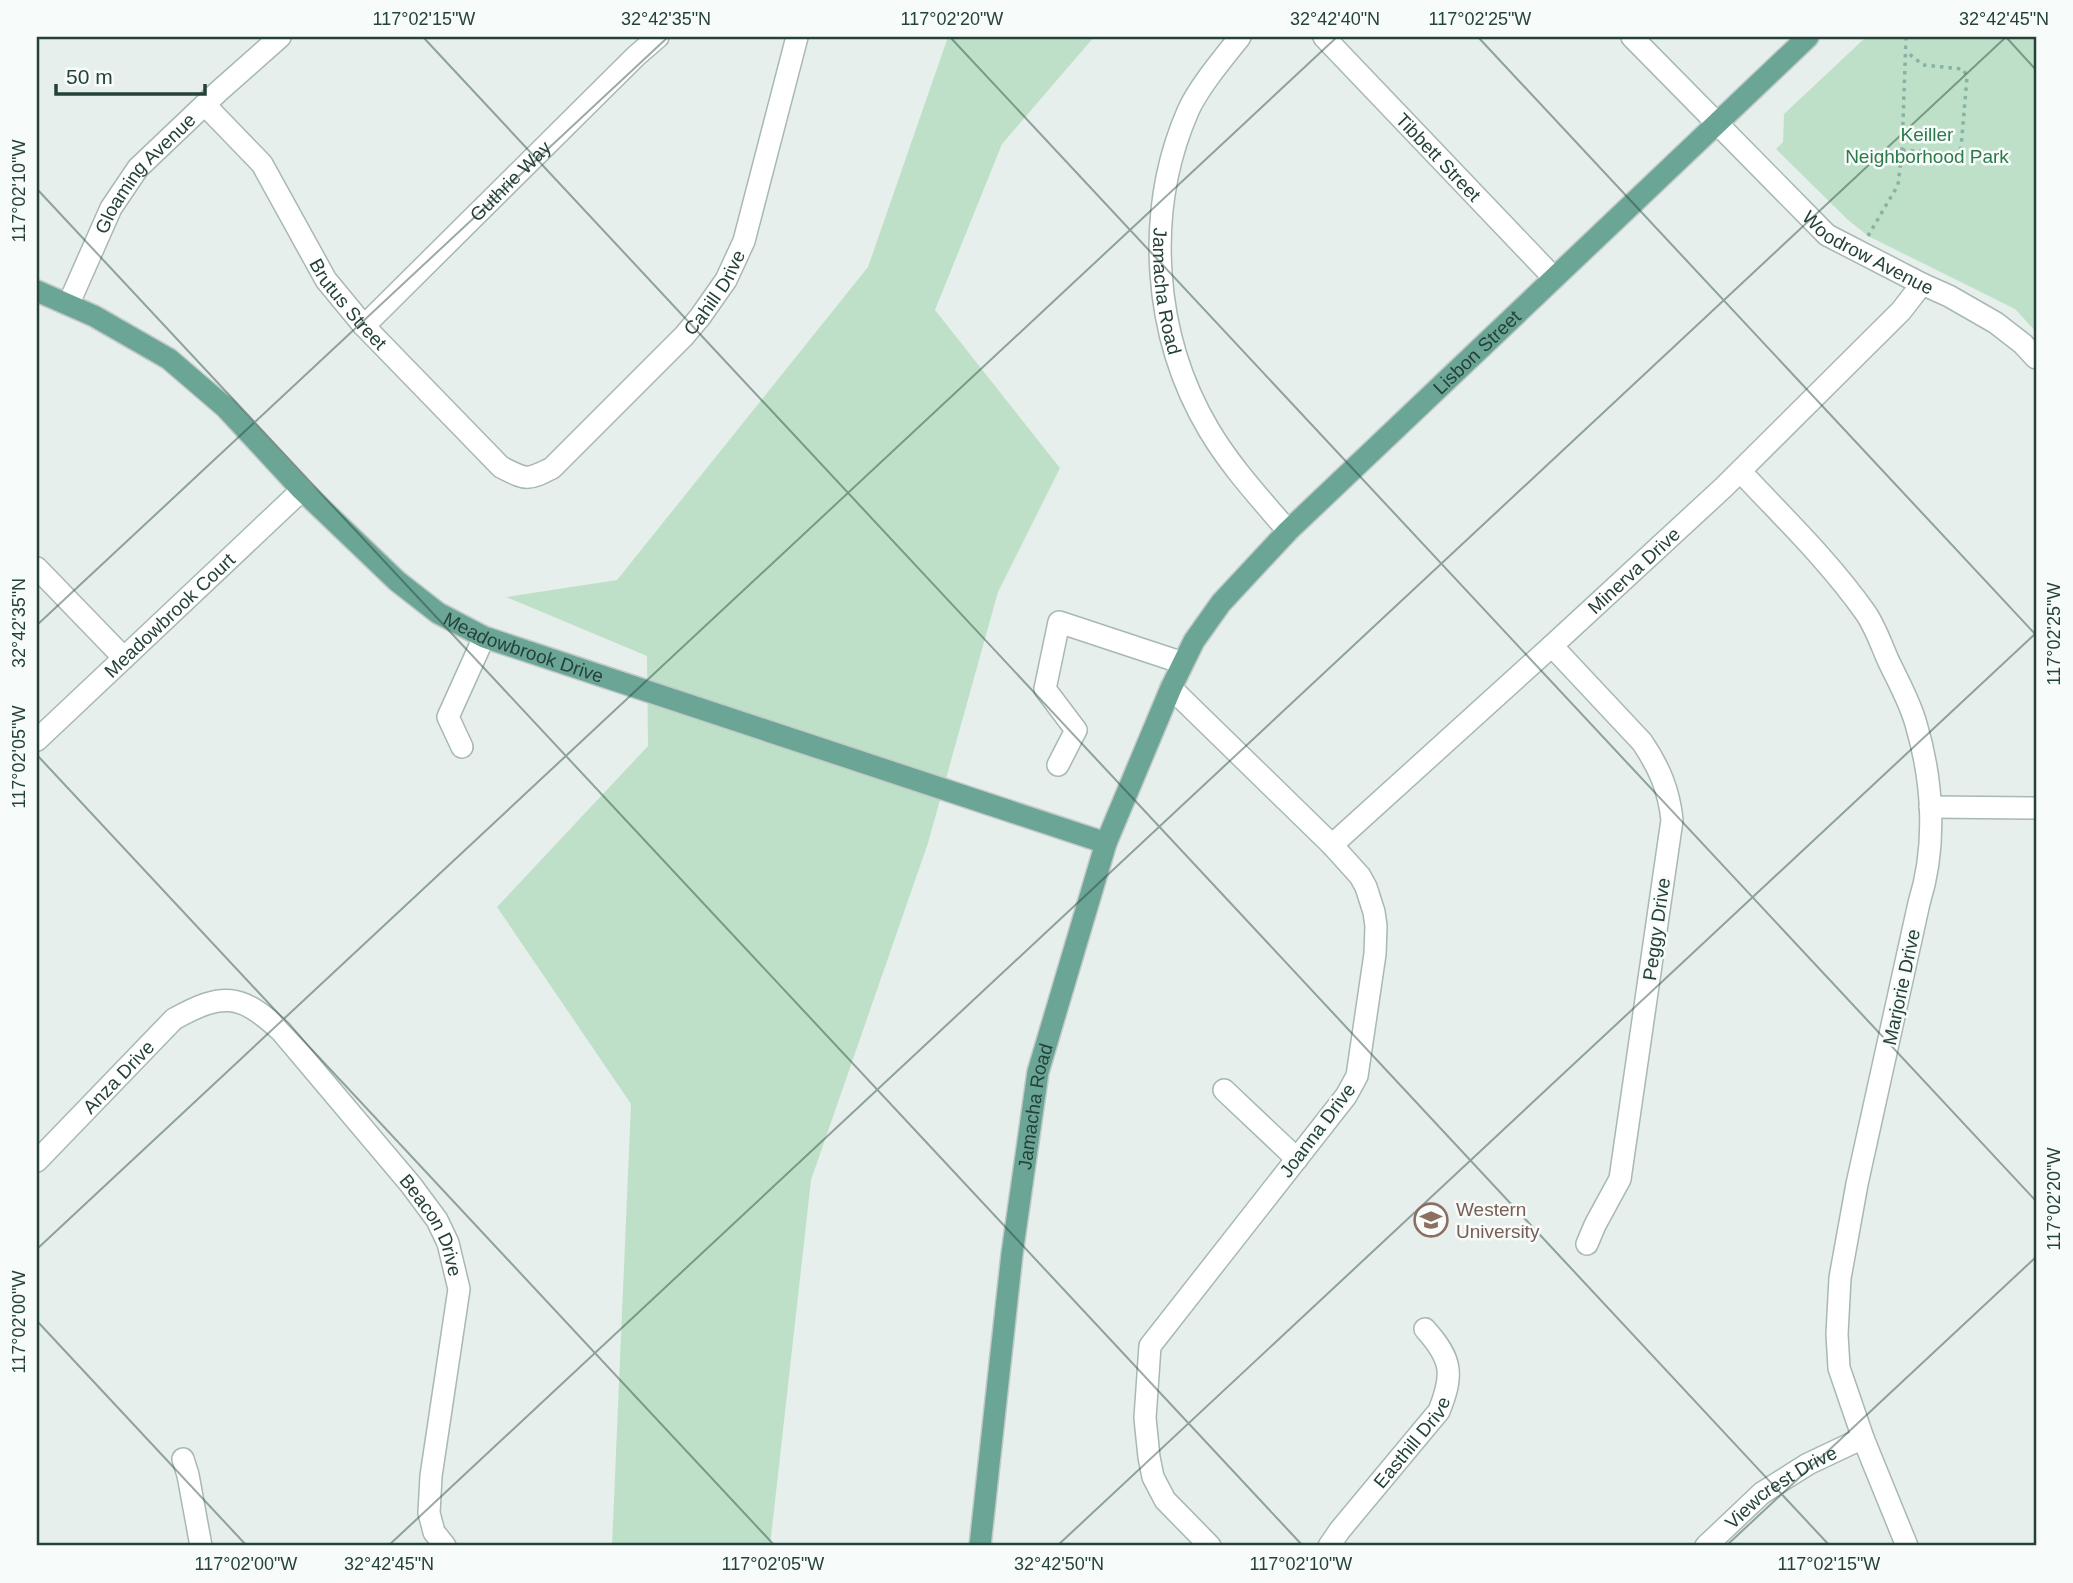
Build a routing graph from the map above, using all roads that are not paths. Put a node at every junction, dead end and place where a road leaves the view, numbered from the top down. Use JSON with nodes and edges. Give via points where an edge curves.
{"nodes":[{"id":1,"x":280,"y":37,"type":"edge"},
{"id":2,"x":658,"y":37,"type":"edge"},
{"id":3,"x":797,"y":37,"type":"edge"},
{"id":4,"x":1240,"y":37,"type":"edge"},
{"id":5,"x":1324,"y":37,"type":"edge"},
{"id":6,"x":1632,"y":37,"type":"edge"},
{"id":7,"x":1808,"y":37,"type":"edge"},
{"id":8,"x":205,"y":105,"type":"junction"},
{"id":9,"x":1717,"y":124,"type":"junction"},
{"id":10,"x":1554,"y":278,"type":"junction"},
{"id":11,"x":1922,"y":284,"type":"junction"},
{"id":12,"x":37,"y":291,"type":"edge"},
{"id":13,"x":69,"y":303,"type":"junction"},
{"id":14,"x":364,"y":326,"type":"junction"},
{"id":15,"x":2036,"y":358,"type":"edge"},
{"id":16,"x":1741,"y":471,"type":"junction"},
{"id":17,"x":523,"y":478,"type":"joint"},
{"id":18,"x":302,"y":490,"type":"junction"},
{"id":19,"x":1288,"y":531,"type":"junction"},
{"id":20,"x":37,"y":568,"type":"edge"},
{"id":21,"x":484,"y":637,"type":"junction"},
{"id":22,"x":1552,"y":646,"type":"junction"},
{"id":23,"x":124,"y":658,"type":"junction"},
{"id":24,"x":1183,"y":663,"type":"junction"},
{"id":25,"x":1171,"y":688,"type":"junction"},
{"id":26,"x":37,"y":740,"type":"edge"},
{"id":27,"x":461,"y":747,"type":"dead end"},
{"id":28,"x":1058,"y":765,"type":"dead end"},
{"id":29,"x":1930,"y":807,"type":"junction"},
{"id":30,"x":2032,"y":808,"type":"dead end"},
{"id":31,"x":1106,"y":843,"type":"junction"},
{"id":32,"x":1332,"y":845,"type":"junction"},
{"id":33,"x":207,"y":1004,"type":"joint"},
{"id":34,"x":1224,"y":1090,"type":"dead end"},
{"id":35,"x":1297,"y":1158,"type":"junction"},
{"id":36,"x":37,"y":1161,"type":"edge"},
{"id":37,"x":1587,"y":1244,"type":"dead end"},
{"id":38,"x":1425,"y":1329,"type":"dead end"},
{"id":39,"x":1863,"y":1438,"type":"junction"},
{"id":40,"x":183,"y":1459,"type":"dead end"},
{"id":41,"x":201,"y":1546,"type":"edge"},
{"id":42,"x":445,"y":1546,"type":"edge"},
{"id":43,"x":980,"y":1546,"type":"edge"},
{"id":44,"x":1210,"y":1546,"type":"edge"},
{"id":45,"x":1329,"y":1546,"type":"edge"},
{"id":46,"x":1706,"y":1546,"type":"edge"},
{"id":47,"x":1907,"y":1546,"type":"edge"}],
"edges":[{"from":1,"to":8,"type":"street","name":"Gloaming Avenue"},
{"from":2,"to":14,"type":"street","name":"Guthrie Way"},
{"from":3,"to":17,"type":"street","name":"Cahill Drive","via":[[744,241],[715,298],[684,336],[552,468]]},
{"from":4,"to":19,"type":"street","name":"Jamacha Road","via":[[1189,108],[1178,137],[1161,227],[1162,288],[1173,347],[1194,402],[1229,462]]},
{"from":5,"to":10,"type":"street","name":"Tibbett Street"},
{"from":6,"to":9,"type":"street","name":"Woodrow Avenue"},
{"from":7,"to":9,"type":"main road","name":"Lisbon Street"},
{"from":8,"to":13,"type":"street","name":"Gloaming Avenue","via":[[138,168],[111,208]]},
{"from":8,"to":14,"type":"street","name":"Brutus Street","via":[[262,164],[326,280]]},
{"from":9,"to":10,"type":"main road","name":"Lisbon Street"},
{"from":9,"to":11,"type":"street","name":"Woodrow Avenue","via":[[1827,235]]},
{"from":10,"to":19,"type":"main road","name":"Lisbon Street"},
{"from":11,"to":15,"type":"street","name":"Woodrow Avenue","via":[[1996,323]]},
{"from":11,"to":16,"type":"street","name":"Minerva Drive","via":[[1901,311]]},
{"from":12,"to":13,"type":"main road","name":"Meadowbrook Drive"},
{"from":13,"to":18,"type":"main road","name":"Meadowbrook Drive","via":[[169,359],[226,408]]},
{"from":14,"to":17,"type":"street","name":"Brutus Street","via":[[501,467]]},
{"from":16,"to":22,"type":"street","name":"Minerva Drive"},
{"from":16,"to":29,"type":"street","name":"Marjorie Drive","via":[[1868,615],[1916,723]]},
{"from":18,"to":21,"type":"main road","name":"Meadowbrook Drive","via":[[397,582]]},
{"from":18,"to":23,"type":"street","name":"Meadowbrook Court"},
{"from":19,"to":24,"type":"main road","name":"Lisbon Street","via":[[1221,603]]},
{"from":20,"to":23,"type":"street"},
{"from":21,"to":27,"type":"street","via":[[448,718]]},
{"from":21,"to":31,"type":"main road","name":"Meadowbrook Drive"},
{"from":22,"to":32,"type":"street","name":"Minerva Drive"},
{"from":22,"to":37,"type":"street","name":"Peggy Drive","via":[[1654,758],[1672,820],[1620,1180]]},
{"from":23,"to":26,"type":"street","name":"Meadowbrook Court"},
{"from":24,"to":25,"type":"main road","name":"Lisbon Street"},
{"from":24,"to":28,"type":"street","via":[[1059,622],[1045,689],[1076,730]]},
{"from":25,"to":31,"type":"main road","name":"Jamacha Road"},
{"from":25,"to":32,"type":"street","name":"Joanna Drive"},
{"from":29,"to":30,"type":"street"},
{"from":29,"to":39,"type":"street","name":"Marjorie Drive","via":[[1927,878],[1840,1278],[1839,1368]]},
{"from":31,"to":43,"type":"main road","name":"Jamacha Road","via":[[1038,1072],[1012,1254]]},
{"from":32,"to":35,"type":"street","name":"Joanna Drive","via":[[1360,876],[1371,899],[1375,954],[1357,1076]]},
{"from":33,"to":36,"type":"street","name":"Anza Drive","via":[[174,1019]]},
{"from":33,"to":42,"type":"street","name":"Beacon Drive","via":[[242,1002],[281,1031],[411,1185],[448,1243],[458,1289],[430,1476],[429,1513],[434,1532]]},
{"from":34,"to":35,"type":"street"},
{"from":35,"to":44,"type":"street","name":"Joanna Drive","via":[[1150,1346],[1145,1418],[1153,1477],[1166,1500]]},
{"from":38,"to":45,"type":"street","name":"Easthill Drive","via":[[1441,1347],[1448,1365],[1439,1411]]},
{"from":39,"to":46,"type":"street","name":"Viewcrest Drive","via":[[1762,1493]]},
{"from":39,"to":47,"type":"street","name":"Marjorie Drive"},
{"from":40,"to":41,"type":"street"}]}
